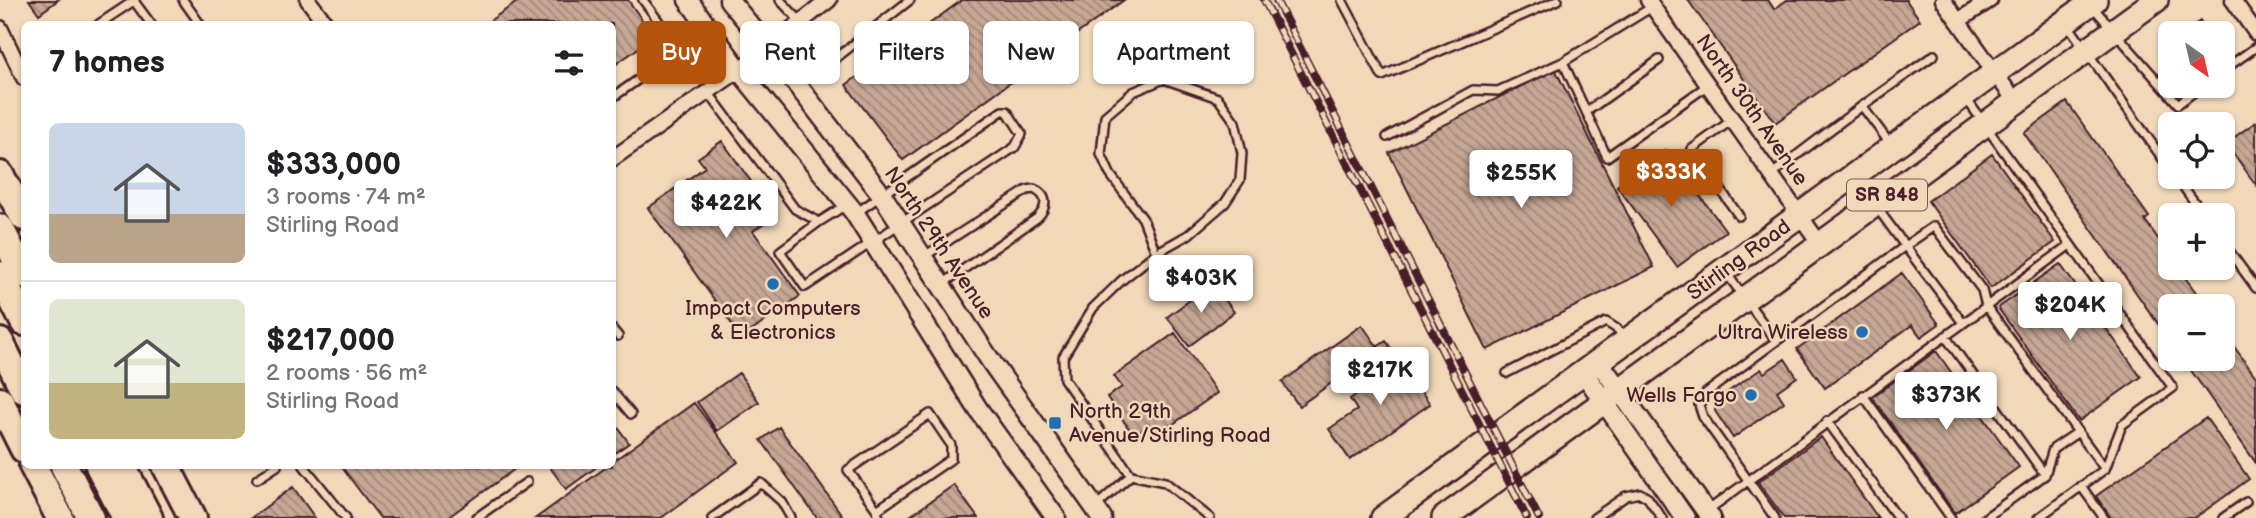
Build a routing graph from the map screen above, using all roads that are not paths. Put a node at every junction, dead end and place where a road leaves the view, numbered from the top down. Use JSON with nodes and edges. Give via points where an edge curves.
{"nodes":[{"id":1,"x":134,"y":0,"type":"edge"},
{"id":2,"x":183,"y":0,"type":"edge"},
{"id":3,"x":308,"y":0,"type":"edge"},
{"id":4,"x":688,"y":0,"type":"edge"},
{"id":5,"x":729,"y":0,"type":"edge"},
{"id":6,"x":780,"y":0,"type":"edge"},
{"id":7,"x":829,"y":0,"type":"edge"},
{"id":8,"x":910,"y":0,"type":"edge"},
{"id":9,"x":1342,"y":0,"type":"edge"},
{"id":10,"x":1558,"y":0,"type":"edge"},
{"id":11,"x":1943,"y":0,"type":"edge"},
{"id":12,"x":1990,"y":0,"type":"edge"},
{"id":13,"x":2156,"y":0,"type":"edge"},
{"id":14,"x":2233,"y":0,"type":"edge"},
{"id":15,"x":647,"y":1,"type":"edge"},
{"id":16,"x":2092,"y":2,"type":"edge"},
{"id":17,"x":1651,"y":3,"type":"edge"},
{"id":18,"x":104,"y":21,"type":"edge"},
{"id":19,"x":149,"y":21,"type":"edge"},
{"id":20,"x":198,"y":21,"type":"edge"},
{"id":21,"x":324,"y":21,"type":"edge"},
{"id":22,"x":746,"y":21,"type":"edge"},
{"id":23,"x":800,"y":21,"type":"edge"},
{"id":24,"x":802,"y":21,"type":"edge"},
{"id":25,"x":1958,"y":21,"type":"junction"},
{"id":26,"x":2065,"y":22,"type":"junction"},
{"id":27,"x":0,"y":28,"type":"edge"},
{"id":28,"x":2113,"y":30,"type":"junction"},
{"id":29,"x":2256,"y":33,"type":"edge"},
{"id":30,"x":2256,"y":47,"type":"edge"},
{"id":31,"x":2085,"y":51,"type":"junction"},
{"id":32,"x":840,"y":55,"type":"edge"},
{"id":33,"x":1934,"y":55,"type":"dead end"},
{"id":34,"x":1659,"y":60,"type":"dead end"},
{"id":35,"x":1563,"y":62,"type":"junction"},
{"id":36,"x":2235,"y":62,"type":"edge"},
{"id":37,"x":739,"y":70,"type":"junction"},
{"id":38,"x":21,"y":71,"type":"edge"},
{"id":39,"x":1995,"y":74,"type":"junction"},
{"id":40,"x":2158,"y":81,"type":"edge"},
{"id":41,"x":796,"y":84,"type":"edge"},
{"id":42,"x":1709,"y":85,"type":"junction"},
{"id":43,"x":708,"y":92,"type":"junction"},
{"id":44,"x":616,"y":96,"type":"edge"},
{"id":45,"x":1965,"y":96,"type":"junction"},
{"id":46,"x":2173,"y":98,"type":"edge"},
{"id":47,"x":2186,"y":98,"type":"edge"},
{"id":48,"x":2015,"y":102,"type":"junction"},
{"id":49,"x":1862,"y":106,"type":"junction"},
{"id":50,"x":1586,"y":112,"type":"junction"},
{"id":51,"x":1733,"y":120,"type":"junction"},
{"id":52,"x":1984,"y":124,"type":"junction"},
{"id":53,"x":1387,"y":137,"type":"dead end"},
{"id":54,"x":1893,"y":148,"type":"junction"},
{"id":55,"x":2158,"y":152,"type":"edge"},
{"id":56,"x":616,"y":156,"type":"edge"},
{"id":57,"x":1772,"y":174,"type":"junction"},
{"id":58,"x":0,"y":175,"type":"edge"},
{"id":59,"x":1854,"y":176,"type":"junction"},
{"id":60,"x":882,"y":195,"type":"junction"},
{"id":61,"x":1875,"y":204,"type":"junction"},
{"id":62,"x":851,"y":209,"type":"junction"},
{"id":63,"x":21,"y":212,"type":"edge"},
{"id":64,"x":1801,"y":215,"type":"junction"},
{"id":65,"x":1740,"y":216,"type":"dead end"},
{"id":66,"x":819,"y":222,"type":"junction"},
{"id":67,"x":900,"y":223,"type":"junction"},
{"id":68,"x":0,"y":228,"type":"edge"},
{"id":69,"x":874,"y":241,"type":"junction"},
{"id":70,"x":1820,"y":244,"type":"junction"},
{"id":71,"x":2070,"y":245,"type":"junction"},
{"id":72,"x":1905,"y":246,"type":"junction"},
{"id":73,"x":1156,"y":253,"type":"junction"},
{"id":74,"x":922,"y":258,"type":"junction"},
{"id":75,"x":2235,"y":259,"type":"edge"},
{"id":76,"x":21,"y":269,"type":"edge"},
{"id":77,"x":1724,"y":271,"type":"junction"},
{"id":78,"x":0,"y":275,"type":"edge"},
{"id":79,"x":941,"y":285,"type":"junction"},
{"id":80,"x":2256,"y":288,"type":"edge"},
{"id":81,"x":1745,"y":299,"type":"junction"},
{"id":82,"x":1986,"y":306,"type":"junction"},
{"id":83,"x":21,"y":316,"type":"edge"},
{"id":84,"x":1963,"y":323,"type":"junction"},
{"id":85,"x":616,"y":334,"type":"edge"},
{"id":86,"x":1945,"y":336,"type":"junction"},
{"id":87,"x":618,"y":337,"type":"dead end"},
{"id":88,"x":1627,"y":341,"type":"junction"},
{"id":89,"x":1776,"y":341,"type":"junction"},
{"id":90,"x":0,"y":342,"type":"edge"},
{"id":91,"x":1591,"y":367,"type":"junction"},
{"id":92,"x":1507,"y":373,"type":"dead end"},
{"id":93,"x":21,"y":384,"type":"edge"},
{"id":94,"x":1863,"y":395,"type":"junction"},
{"id":95,"x":616,"y":396,"type":"edge"},
{"id":96,"x":1611,"y":396,"type":"junction"},
{"id":97,"x":0,"y":401,"type":"edge"},
{"id":98,"x":631,"y":414,"type":"dead end"},
{"id":99,"x":1828,"y":421,"type":"junction"},
{"id":100,"x":2078,"y":432,"type":"junction"},
{"id":101,"x":21,"y":443,"type":"edge"},
{"id":102,"x":35,"y":469,"type":"edge"},
{"id":103,"x":66,"y":469,"type":"edge"},
{"id":104,"x":101,"y":469,"type":"edge"},
{"id":105,"x":124,"y":469,"type":"edge"},
{"id":106,"x":168,"y":469,"type":"edge"},
{"id":107,"x":272,"y":469,"type":"edge"},
{"id":108,"x":306,"y":469,"type":"edge"},
{"id":109,"x":2105,"y":469,"type":"junction"},
{"id":110,"x":1131,"y":475,"type":"junction"},
{"id":111,"x":2045,"y":475,"type":"junction"},
{"id":112,"x":257,"y":479,"type":"dead end"},
{"id":113,"x":1748,"y":480,"type":"junction"},
{"id":114,"x":527,"y":482,"type":"dead end"},
{"id":115,"x":2081,"y":486,"type":"junction"},
{"id":116,"x":2246,"y":502,"type":"dead end"},
{"id":117,"x":1098,"y":513,"type":"edge"},
{"id":118,"x":878,"y":514,"type":"edge"},
{"id":119,"x":1708,"y":515,"type":"edge"},
{"id":120,"x":1385,"y":517,"type":"edge"},
{"id":121,"x":60,"y":518,"type":"edge"},
{"id":122,"x":91,"y":518,"type":"edge"},
{"id":123,"x":126,"y":518,"type":"edge"},
{"id":124,"x":149,"y":518,"type":"edge"},
{"id":125,"x":193,"y":518,"type":"edge"},
{"id":126,"x":346,"y":518,"type":"edge"},
{"id":127,"x":476,"y":518,"type":"edge"},
{"id":128,"x":712,"y":518,"type":"edge"},
{"id":129,"x":791,"y":518,"type":"edge"},
{"id":130,"x":1056,"y":518,"type":"edge"},
{"id":131,"x":1210,"y":518,"type":"edge"},
{"id":132,"x":1444,"y":518,"type":"edge"},
{"id":133,"x":1594,"y":518,"type":"edge"},
{"id":134,"x":1662,"y":518,"type":"edge"},
{"id":135,"x":1685,"y":518,"type":"edge"},
{"id":136,"x":1775,"y":518,"type":"edge"},
{"id":137,"x":1898,"y":518,"type":"edge"},
{"id":138,"x":1951,"y":518,"type":"edge"},
{"id":139,"x":1984,"y":518,"type":"edge"},
{"id":140,"x":2038,"y":518,"type":"edge"},
{"id":141,"x":2104,"y":518,"type":"edge"},
{"id":142,"x":2223,"y":518,"type":"edge"}],
"edges":[{"from":1,"to":18,"type":"lane"},
{"from":1,"to":19,"type":"lane"},
{"from":2,"to":20,"type":"lane"},
{"from":3,"to":21,"type":"street"},
{"from":4,"to":37,"type":"street"},
{"from":5,"to":22,"type":"street","name":"North 29th Avenue"},
{"from":6,"to":23,"type":"lane"},
{"from":7,"to":24,"type":"street"},
{"from":8,"to":32,"type":"lane"},
{"from":9,"to":10,"type":"lane","via":[[1382,76]]},
{"from":11,"to":25,"type":"street"},
{"from":12,"to":25,"type":"street"},
{"from":13,"to":28,"type":"main road","name":"Stirling Road","number":"SR 848"},
{"from":14,"to":29,"type":"street"},
{"from":15,"to":44,"type":"lane","via":[[680,50]]},
{"from":16,"to":26,"type":"main road","name":"Stirling Road","number":"SR 848"},
{"from":16,"to":28,"type":"lane"},
{"from":17,"to":35,"type":"lane"},
{"from":17,"to":42,"type":"street","name":"North 30th Avenue"},
{"from":25,"to":39,"type":"street"},
{"from":26,"to":31,"type":"lane"},
{"from":26,"to":39,"type":"main road","name":"Stirling Road","number":"SR 848"},
{"from":27,"to":38,"type":"street"},
{"from":28,"to":31,"type":"main road","name":"Stirling Road","number":"SR 848"},
{"from":28,"to":40,"type":"lane"},
{"from":30,"to":36,"type":"lane"},
{"from":31,"to":48,"type":"main road","name":"Stirling Road","number":"SR 848"},
{"from":31,"to":55,"type":"lane"},
{"from":33,"to":49,"type":"lane"},
{"from":34,"to":50,"type":"lane"},
{"from":35,"to":50,"type":"lane"},
{"from":35,"to":53,"type":"lane","via":[[1497,91],[1473,90]]},
{"from":37,"to":43,"type":"street"},
{"from":37,"to":62,"type":"street"},
{"from":39,"to":45,"type":"main road","name":"Stirling Road","number":"SR 848"},
{"from":39,"to":48,"type":"street"},
{"from":41,"to":60,"type":"street","name":"North 29th Avenue"},
{"from":42,"to":50,"type":"lane","via":[[1607,157]]},
{"from":42,"to":51,"type":"street","name":"North 30th Avenue"},
{"from":43,"to":56,"type":"street"},
{"from":43,"to":66,"type":"lane","via":[[795,209]]},
{"from":45,"to":52,"type":"lane"},
{"from":45,"to":54,"type":"main road","name":"Stirling Road","number":"SR 848"},
{"from":46,"to":47,"type":"lane","via":[[2178,104]]},
{"from":48,"to":52,"type":"main road","name":"Stirling Road","number":"SR 848"},
{"from":49,"to":54,"type":"lane"},
{"from":49,"to":57,"type":"lane"},
{"from":51,"to":57,"type":"street","name":"North 30th Avenue"},
{"from":51,"to":65,"type":"lane","via":[[1692,149]]},
{"from":52,"to":61,"type":"main road","name":"Stirling Road","number":"SR 848"},
{"from":52,"to":71,"type":"lane"},
{"from":54,"to":59,"type":"main road","name":"Stirling Road","number":"SR 848"},
{"from":57,"to":64,"type":"street","name":"North 30th Avenue"},
{"from":58,"to":63,"type":"highway"},
{"from":59,"to":61,"type":"lane"},
{"from":59,"to":64,"type":"main road","name":"Stirling Road","number":"SR 848"},
{"from":60,"to":62,"type":"lane"},
{"from":60,"to":67,"type":"street","name":"North 29th Avenue"},
{"from":60,"to":67,"type":"lane","via":[[1002,111],[1007,111],[1022,134],[1015,147]]},
{"from":61,"to":70,"type":"main road","name":"Stirling Road","number":"SR 848"},
{"from":61,"to":72,"type":"lane"},
{"from":62,"to":66,"type":"lane"},
{"from":62,"to":69,"type":"street"},
{"from":64,"to":70,"type":"street","name":"North 30th Avenue"},
{"from":64,"to":77,"type":"main road","name":"Stirling Road","number":"SR 848"},
{"from":66,"to":69,"type":"lane","via":[[780,251],[805,286]]},
{"from":67,"to":69,"type":"lane"},
{"from":67,"to":74,"type":"street","name":"North 29th Avenue"},
{"from":68,"to":76,"type":"highway"},
{"from":69,"to":130,"type":"street","via":[[978,409]]},
{"from":70,"to":81,"type":"main road","name":"Stirling Road","number":"SR 848"},
{"from":71,"to":82,"type":"lane"},
{"from":71,"to":109,"type":"lane","via":[[2173,388],[2122,425]]},
{"from":72,"to":82,"type":"lane","via":[[1934,226],[1982,290]]},
{"from":72,"to":84,"type":"lane"},
{"from":72,"to":89,"type":"lane"},
{"from":73,"to":73,"type":"lane","via":[[1188,235],[1225,203],[1240,180],[1242,153],[1235,122],[1218,98],[1164,79],[1133,92],[1105,116],[1101,154],[1143,219]]},
{"from":73,"to":110,"type":"lane","via":[[1093,308],[1063,357],[1064,379]]},
{"from":74,"to":79,"type":"street","name":"North 29th Avenue"},
{"from":74,"to":79,"type":"lane","via":[[1027,190],[1034,189],[1044,198],[1044,212],[1037,218]]},
{"from":75,"to":80,"type":"lane"},
{"from":77,"to":81,"type":"lane"},
{"from":77,"to":88,"type":"main road","name":"Stirling Road","number":"SR 848"},
{"from":78,"to":83,"type":"highway"},
{"from":79,"to":117,"type":"street","name":"North 29th Avenue"},
{"from":81,"to":89,"type":"lane"},
{"from":81,"to":96,"type":"main road","name":"Stirling Road","number":"SR 848"},
{"from":82,"to":84,"type":"lane"},
{"from":82,"to":100,"type":"lane"},
{"from":84,"to":86,"type":"lane"},
{"from":85,"to":87,"type":"lane"},
{"from":86,"to":94,"type":"lane"},
{"from":86,"to":111,"type":"lane"},
{"from":88,"to":91,"type":"main road","name":"Stirling Road","number":"SR 848"},
{"from":88,"to":92,"type":"lane","via":[[1605,322]]},
{"from":89,"to":113,"type":"lane","via":[[1706,393],[1699,405]]},
{"from":90,"to":93,"type":"highway"},
{"from":91,"to":96,"type":"street"},
{"from":91,"to":120,"type":"main road","name":"Stirling Road","number":"SR 848"},
{"from":94,"to":99,"type":"lane"},
{"from":94,"to":138,"type":"lane"},
{"from":95,"to":98,"type":"lane"},
{"from":96,"to":119,"type":"street"},
{"from":96,"to":132,"type":"main road","name":"Stirling Road","number":"SR 848"},
{"from":96,"to":135,"type":"street"},
{"from":97,"to":101,"type":"highway"},
{"from":99,"to":113,"type":"lane"},
{"from":99,"to":137,"type":"lane"},
{"from":100,"to":109,"type":"lane"},
{"from":100,"to":111,"type":"lane","via":[[2053,449]]},
{"from":102,"to":121,"type":"highway"},
{"from":103,"to":122,"type":"highway"},
{"from":104,"to":123,"type":"highway"},
{"from":105,"to":124,"type":"highway"},
{"from":106,"to":125,"type":"highway"},
{"from":107,"to":112,"type":"lane"},
{"from":108,"to":126,"type":"lane"},
{"from":109,"to":115,"type":"lane"},
{"from":110,"to":117,"type":"lane"},
{"from":110,"to":131,"type":"lane","via":[[1165,482]]},
{"from":111,"to":139,"type":"lane"},
{"from":113,"to":119,"type":"lane"},
{"from":113,"to":136,"type":"lane"},
{"from":114,"to":127,"type":"lane"},
{"from":115,"to":140,"type":"lane"},
{"from":115,"to":141,"type":"lane"},
{"from":116,"to":142,"type":"lane"},
{"from":118,"to":118,"type":"lane","via":[[951,459],[951,445],[930,414],[848,470]]},
{"from":128,"to":129,"type":"lane","via":[[761,483],[782,502]]},
{"from":133,"to":134,"type":"lane","via":[[1626,496],[1640,493]]}]}
